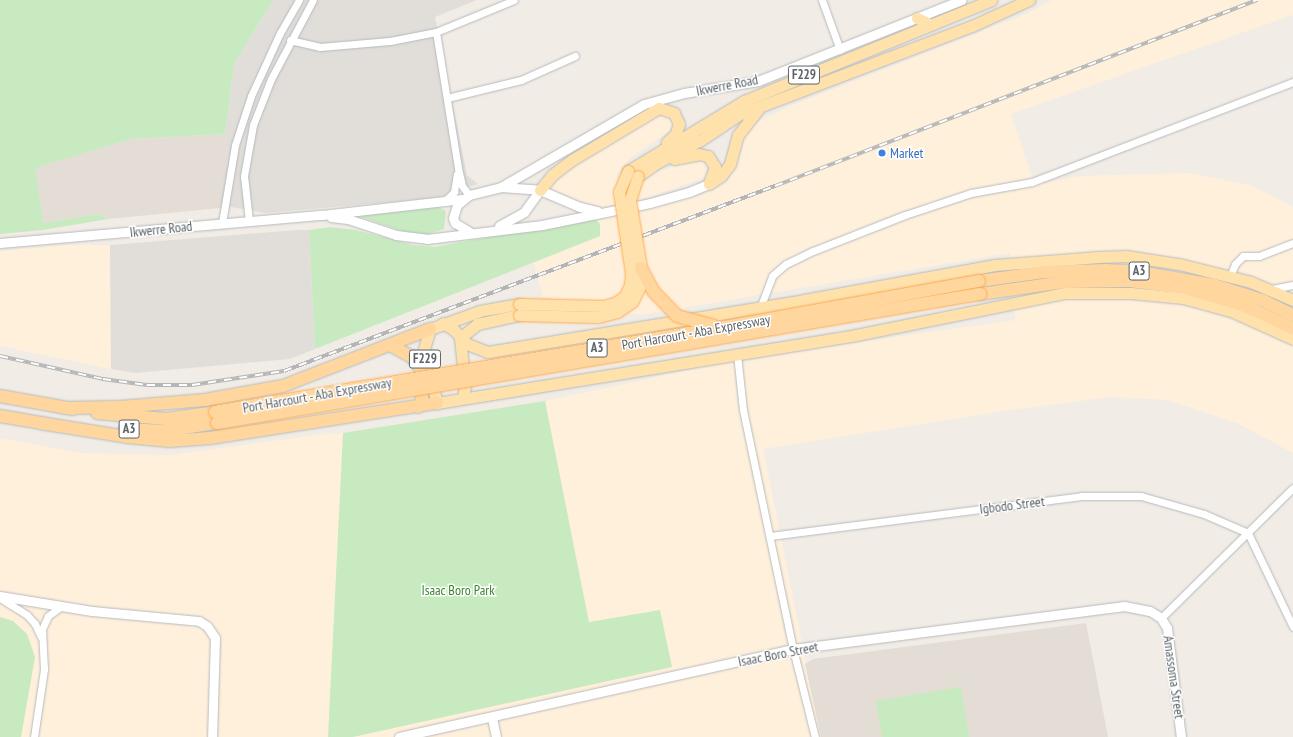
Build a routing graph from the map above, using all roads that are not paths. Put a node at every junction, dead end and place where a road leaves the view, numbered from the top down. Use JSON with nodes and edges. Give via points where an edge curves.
{"nodes":[{"id":1,"x":300,"y":0,"type":"edge"},
{"id":2,"x":313,"y":0,"type":"edge"},
{"id":3,"x":514,"y":0,"type":"edge"},
{"id":4,"x":822,"y":0,"type":"edge"},
{"id":5,"x":962,"y":0,"type":"edge"},
{"id":6,"x":991,"y":0,"type":"edge"},
{"id":7,"x":1029,"y":0,"type":"edge"},
{"id":8,"x":967,"y":11,"type":"junction"},
{"id":9,"x":917,"y":18,"type":"junction"},
{"id":10,"x":930,"y":24,"type":"junction"},
{"id":11,"x":972,"y":26,"type":"junction"},
{"id":12,"x":436,"y":32,"type":"junction"},
{"id":13,"x":290,"y":40,"type":"junction"},
{"id":14,"x":840,"y":50,"type":"junction"},
{"id":15,"x":575,"y":56,"type":"dead end"},
{"id":16,"x":1293,"y":82,"type":"edge"},
{"id":17,"x":447,"y":98,"type":"junction"},
{"id":18,"x":763,"y":105,"type":"junction"},
{"id":19,"x":657,"y":151,"type":"junction"},
{"id":20,"x":655,"y":164,"type":"junction"},
{"id":21,"x":458,"y":168,"type":"junction"},
{"id":22,"x":633,"y":173,"type":"junction"},
{"id":23,"x":709,"y":184,"type":"junction"},
{"id":24,"x":501,"y":187,"type":"junction"},
{"id":25,"x":540,"y":190,"type":"junction"},
{"id":26,"x":465,"y":197,"type":"junction"},
{"id":27,"x":444,"y":201,"type":"junction"},
{"id":28,"x":601,"y":212,"type":"junction"},
{"id":29,"x":322,"y":215,"type":"junction"},
{"id":30,"x":249,"y":221,"type":"junction"},
{"id":31,"x":222,"y":223,"type":"junction"},
{"id":32,"x":491,"y":230,"type":"junction"},
{"id":33,"x":471,"y":233,"type":"junction"},
{"id":34,"x":0,"y":243,"type":"edge"},
{"id":35,"x":1293,"y":243,"type":"edge"},
{"id":36,"x":641,"y":268,"type":"junction"},
{"id":37,"x":1230,"y":276,"type":"junction"},
{"id":38,"x":1293,"y":285,"type":"edge"},
{"id":39,"x":1272,"y":289,"type":"junction"},
{"id":40,"x":1293,"y":300,"type":"edge"},
{"id":41,"x":760,"y":308,"type":"junction"},
{"id":42,"x":732,"y":313,"type":"junction"},
{"id":43,"x":1293,"y":315,"type":"edge"},
{"id":44,"x":443,"y":323,"type":"junction"},
{"id":45,"x":725,"y":327,"type":"junction"},
{"id":46,"x":1293,"y":328,"type":"edge"},
{"id":47,"x":430,"y":329,"type":"junction"},
{"id":48,"x":460,"y":338,"type":"junction"},
{"id":49,"x":1293,"y":339,"type":"edge"},
{"id":50,"x":390,"y":345,"type":"junction"},
{"id":51,"x":737,"y":354,"type":"junction"},
{"id":52,"x":0,"y":396,"type":"edge"},
{"id":53,"x":463,"y":397,"type":"junction"},
{"id":54,"x":437,"y":403,"type":"junction"},
{"id":55,"x":65,"y":408,"type":"junction"},
{"id":56,"x":418,"y":408,"type":"junction"},
{"id":57,"x":0,"y":416,"type":"edge"},
{"id":58,"x":216,"y":418,"type":"junction"},
{"id":59,"x":40,"y":423,"type":"junction"},
{"id":60,"x":1293,"y":488,"type":"edge"},
{"id":61,"x":1248,"y":532,"type":"junction"},
{"id":62,"x":770,"y":536,"type":"junction"},
{"id":63,"x":0,"y":597,"type":"edge"},
{"id":64,"x":62,"y":606,"type":"junction"},
{"id":65,"x":1161,"y":618,"type":"junction"},
{"id":66,"x":1293,"y":627,"type":"edge"},
{"id":67,"x":42,"y":640,"type":"junction"},
{"id":68,"x":793,"y":649,"type":"junction"},
{"id":69,"x":492,"y":718,"type":"junction"},
{"id":70,"x":34,"y":737,"type":"edge"},
{"id":71,"x":212,"y":737,"type":"edge"},
{"id":72,"x":399,"y":737,"type":"edge"},
{"id":73,"x":496,"y":737,"type":"edge"},
{"id":74,"x":815,"y":737,"type":"edge"},
{"id":75,"x":1181,"y":737,"type":"edge"}],
"edges":[{"from":1,"to":31,"type":"street","via":[[280,33],[251,96],[235,145]]},
{"from":2,"to":13,"type":"street"},
{"from":3,"to":12,"type":"street"},
{"from":4,"to":14,"type":"street"},
{"from":5,"to":9,"type":"street","name":"Ikwerre Road"},
{"from":6,"to":8,"type":"main road","number":"F229"},
{"from":7,"to":11,"type":"main road","name":"Ikwerre Road","number":"F229"},
{"from":8,"to":10,"type":"main road","number":"F229"},
{"from":8,"to":11,"type":"main road"},
{"from":9,"to":10,"type":"main road"},
{"from":9,"to":14,"type":"street","name":"Ikwerre Road"},
{"from":10,"to":19,"type":"main road","number":"F229","via":[[744,101]]},
{"from":11,"to":18,"type":"main road","name":"Ikwerre Road","number":"F229"},
{"from":12,"to":13,"type":"street","via":[[341,47],[320,48]]},
{"from":12,"to":17,"type":"street"},
{"from":13,"to":30,"type":"street","via":[[253,125],[244,176]]},
{"from":14,"to":24,"type":"street","name":"Ikwerre Road","via":[[758,80],[684,93],[644,104]]},
{"from":15,"to":17,"type":"street","via":[[521,80]]},
{"from":16,"to":41,"type":"street","via":[[1032,182],[965,194],[813,250],[786,264],[772,276]]},
{"from":17,"to":21,"type":"street"},
{"from":18,"to":20,"type":"main road","number":"F229","via":[[740,114],[701,140]]},
{"from":18,"to":23,"type":"main road","via":[[743,126],[730,164]]},
{"from":19,"to":22,"type":"main road","number":"F229"},
{"from":19,"to":25,"type":"main road","via":[[675,134],[679,124],[674,114],[659,108],[572,160],[552,175]]},
{"from":20,"to":22,"type":"main road","number":"F229"},
{"from":20,"to":23,"type":"main road","via":[[699,154],[708,156],[715,167]]},
{"from":21,"to":26,"type":"street"},
{"from":21,"to":27,"type":"street","via":[[454,192]]},
{"from":22,"to":36,"type":"main road","number":"F229","bridge":true,"via":[[630,200]]},
{"from":22,"to":44,"type":"main road","number":"F229","bridge":true,"via":[[619,192],[631,273],[630,285],[624,296],[615,303],[603,306],[519,304],[480,311]]},
{"from":23,"to":28,"type":"street","name":"Ikwerre Road","via":[[650,203]]},
{"from":24,"to":25,"type":"street","name":"Ikwerre Road"},
{"from":24,"to":26,"type":"street","name":"Ikwerre Road"},
{"from":25,"to":28,"type":"street","name":"Ikwerre Road","via":[[580,207]]},
{"from":25,"to":32,"type":"street","via":[[524,212]]},
{"from":26,"to":27,"type":"street","name":"Ikwerre Road"},
{"from":26,"to":33,"type":"street","via":[[456,205],[453,218],[461,228]]},
{"from":27,"to":29,"type":"street","name":"Ikwerre Road"},
{"from":28,"to":32,"type":"street","name":"Ikwerre Road","via":[[542,225]]},
{"from":29,"to":30,"type":"street","name":"Ikwerre Road"},
{"from":29,"to":33,"type":"street","name":"Ikwerre Road","via":[[348,219],[412,238]]},
{"from":30,"to":31,"type":"street","name":"Ikwerre Road"},
{"from":31,"to":34,"type":"street","name":"Ikwerre Road"},
{"from":32,"to":33,"type":"street","name":"Ikwerre Road"},
{"from":35,"to":37,"type":"street","via":[[1259,256],[1243,256],[1235,264]]},
{"from":36,"to":45,"type":"highway","bridge":true,"via":[[654,292],[677,316],[692,322]]},
{"from":36,"to":48,"type":"main road","number":"F229","bridge":true,"via":[[637,296],[609,316],[519,315],[477,324]]},
{"from":37,"to":39,"type":"main road"},
{"from":37,"to":41,"type":"main road","via":[[1156,259],[1126,256],[1046,259],[995,265]]},
{"from":38,"to":39,"type":"street"},
{"from":39,"to":40,"type":"main road"},
{"from":41,"to":42,"type":"main road"},
{"from":42,"to":48,"type":"main road","via":[[488,352],[474,348]]},
{"from":42,"to":51,"type":"main road"},
{"from":43,"to":45,"type":"highway","name":"Port Harcourt - Aba Expressway","number":"A3","bridge":true,"via":[[1262,300],[1214,284],[1140,272],[1106,270],[1045,272],[979,281]]},
{"from":44,"to":47,"type":"main road","number":"F229"},
{"from":44,"to":48,"type":"main road","via":[[454,330]]},
{"from":45,"to":58,"type":"highway","name":"Port Harcourt - Aba Expressway","number":"A3","bridge":true},
{"from":46,"to":58,"type":"highway","name":"Port Harcourt - Aba Expressway","number":"A3","bridge":true,"via":[[1223,299],[1181,287],[1064,282]]},
{"from":47,"to":50,"type":"highway"},
{"from":47,"to":54,"type":"main road","number":"F229","via":[[424,349]]},
{"from":48,"to":53,"type":"main road","number":"F229","via":[[465,386]]},
{"from":49,"to":51,"type":"main road","via":[[1259,322],[1204,303],[1106,292],[1064,293],[856,335]]},
{"from":50,"to":55,"type":"highway","via":[[283,386],[205,400],[120,407]]},
{"from":50,"to":56,"type":"highway","via":[[412,357],[423,372],[422,400]]},
{"from":51,"to":53,"type":"main road"},
{"from":51,"to":62,"type":"street","via":[[743,410]]},
{"from":52,"to":55,"type":"highway","name":"Port Harcourt - Aba Expressway","number":"A3"},
{"from":53,"to":54,"type":"main road"},
{"from":54,"to":56,"type":"highway"},
{"from":55,"to":58,"type":"highway","name":"Port Harcourt - Aba Expressway","number":"A3","via":[[132,418]]},
{"from":56,"to":59,"type":"highway","via":[[170,441]]},
{"from":57,"to":59,"type":"highway","name":"Port Harcourt - Aba Expressway","number":"A3"},
{"from":58,"to":59,"type":"highway","name":"Port Harcourt - Aba Expressway","number":"A3","via":[[164,431]]},
{"from":60,"to":61,"type":"street"},
{"from":61,"to":62,"type":"street","name":"Igbodo Street","via":[[1168,502],[1141,496],[1081,496]]},
{"from":61,"to":65,"type":"street"},
{"from":61,"to":66,"type":"street"},
{"from":62,"to":68,"type":"street"},
{"from":63,"to":64,"type":"street"},
{"from":63,"to":67,"type":"street","via":[[27,615],[35,624]]},
{"from":64,"to":67,"type":"street","via":[[44,622]]},
{"from":64,"to":71,"type":"street","via":[[199,622],[207,626],[215,638]]},
{"from":65,"to":68,"type":"street","name":"Isaac Boro Street","via":[[1150,611],[1124,606]]},
{"from":65,"to":75,"type":"street","name":"Amassoma Street","via":[[1170,640]]},
{"from":67,"to":70,"type":"street","via":[[44,670]]},
{"from":68,"to":69,"type":"street","name":"Isaac Boro Street"},
{"from":68,"to":74,"type":"street"},
{"from":69,"to":72,"type":"street","name":"Isaac Boro Street"},
{"from":69,"to":73,"type":"street"}]}
